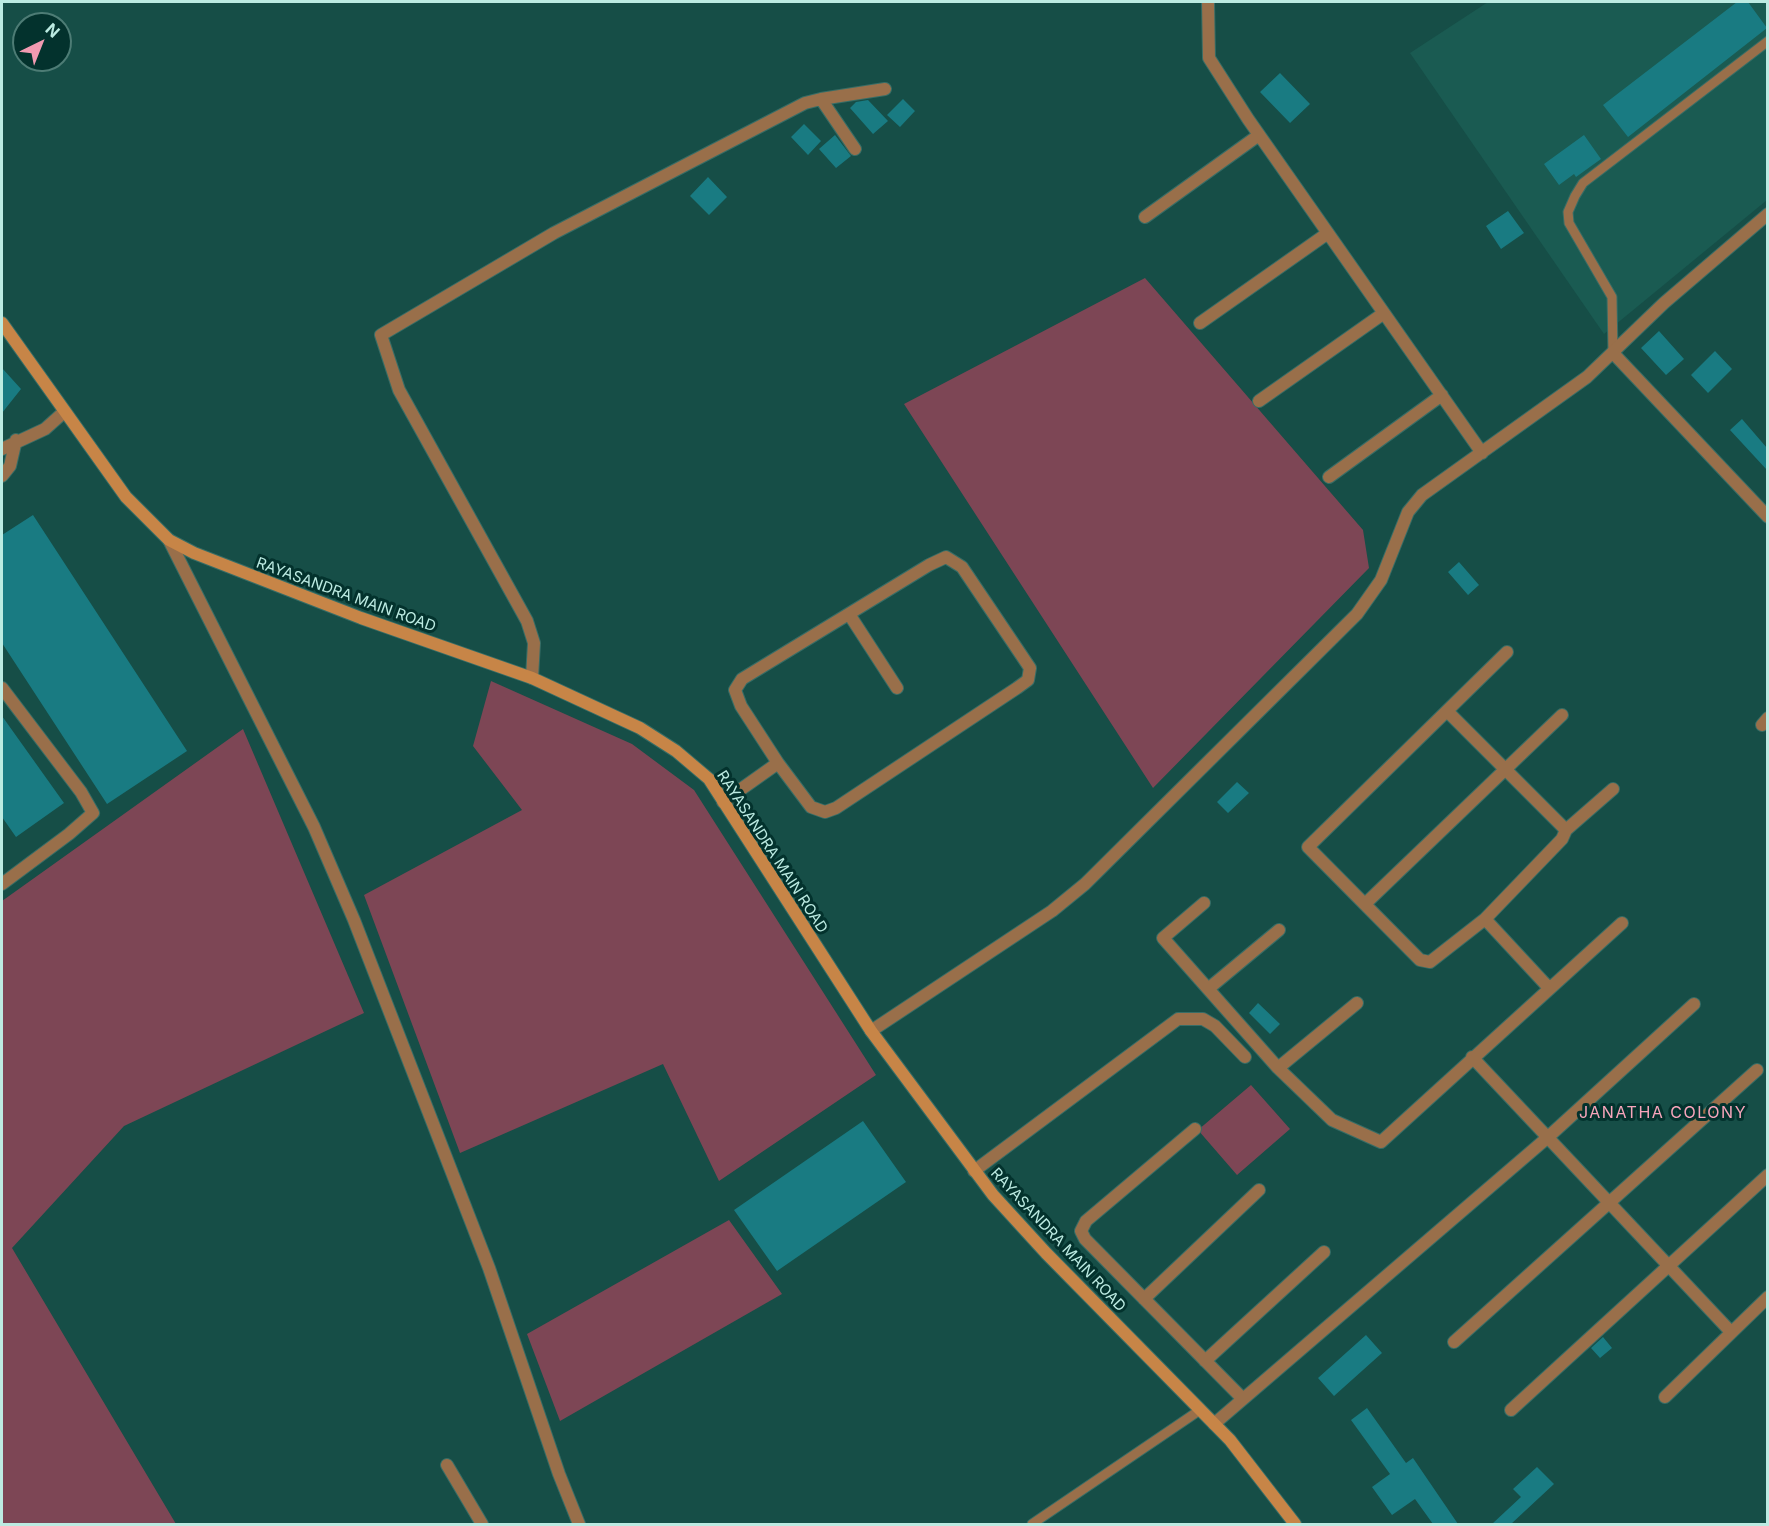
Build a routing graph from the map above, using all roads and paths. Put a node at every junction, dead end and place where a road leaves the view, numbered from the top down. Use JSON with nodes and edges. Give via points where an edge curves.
{"nodes":[{"id":1,"x":1208,"y":2,"type":"edge"},
{"id":2,"x":1767,"y":41,"type":"edge"},
{"id":3,"x":885,"y":89,"type":"dead end"},
{"id":4,"x":821,"y":99,"type":"junction"},
{"id":5,"x":1259,"y":135,"type":"junction"},
{"id":6,"x":855,"y":149,"type":"dead end"},
{"id":7,"x":1767,"y":214,"type":"edge"},
{"id":8,"x":1145,"y":217,"type":"dead end"},
{"id":9,"x":1328,"y":232,"type":"junction"},
{"id":10,"x":1384,"y":312,"type":"junction"},
{"id":11,"x":2,"y":323,"type":"edge"},
{"id":12,"x":1200,"y":323,"type":"dead end"},
{"id":13,"x":1613,"y":353,"type":"junction"},
{"id":14,"x":1442,"y":395,"type":"junction"},
{"id":15,"x":1259,"y":400,"type":"dead end"},
{"id":16,"x":64,"y":412,"type":"junction"},
{"id":17,"x":16,"y":440,"type":"junction"},
{"id":18,"x":2,"y":449,"type":"edge"},
{"id":19,"x":1482,"y":453,"type":"junction"},
{"id":20,"x":2,"y":476,"type":"edge"},
{"id":21,"x":1329,"y":477,"type":"dead end"},
{"id":22,"x":1767,"y":517,"type":"edge"},
{"id":23,"x":169,"y":540,"type":"junction"},
{"id":24,"x":849,"y":614,"type":"junction"},
{"id":25,"x":1507,"y":652,"type":"dead end"},
{"id":26,"x":532,"y":678,"type":"junction"},
{"id":27,"x":2,"y":688,"type":"edge"},
{"id":28,"x":897,"y":688,"type":"dead end"},
{"id":29,"x":1447,"y":711,"type":"junction"},
{"id":30,"x":1562,"y":715,"type":"dead end"},
{"id":31,"x":778,"y":763,"type":"junction"},
{"id":32,"x":1506,"y":769,"type":"junction"},
{"id":33,"x":1613,"y":789,"type":"dead end"},
{"id":34,"x":723,"y":802,"type":"junction"},
{"id":35,"x":1566,"y":830,"type":"junction"},
{"id":36,"x":2,"y":884,"type":"edge"},
{"id":37,"x":1204,"y":903,"type":"dead end"},
{"id":38,"x":1365,"y":904,"type":"junction"},
{"id":39,"x":1485,"y":919,"type":"junction"},
{"id":40,"x":1622,"y":923,"type":"dead end"},
{"id":41,"x":1279,"y":930,"type":"dead end"},
{"id":42,"x":1549,"y":988,"type":"junction"},
{"id":43,"x":1208,"y":989,"type":"junction"},
{"id":44,"x":1357,"y":1003,"type":"dead end"},
{"id":45,"x":1694,"y":1004,"type":"dead end"},
{"id":46,"x":871,"y":1031,"type":"junction"},
{"id":47,"x":1245,"y":1057,"type":"dead end"},
{"id":48,"x":1472,"y":1057,"type":"junction"},
{"id":49,"x":1278,"y":1068,"type":"junction"},
{"id":50,"x":1757,"y":1070,"type":"dead end"},
{"id":51,"x":1195,"y":1129,"type":"dead end"},
{"id":52,"x":1547,"y":1138,"type":"junction"},
{"id":53,"x":974,"y":1171,"type":"junction"},
{"id":54,"x":1767,"y":1176,"type":"edge"},
{"id":55,"x":1259,"y":1190,"type":"dead end"},
{"id":56,"x":1608,"y":1204,"type":"junction"},
{"id":57,"x":1324,"y":1252,"type":"dead end"},
{"id":58,"x":1668,"y":1268,"type":"junction"},
{"id":59,"x":1767,"y":1297,"type":"edge"},
{"id":60,"x":1144,"y":1299,"type":"junction"},
{"id":61,"x":1731,"y":1332,"type":"junction"},
{"id":62,"x":1454,"y":1342,"type":"dead end"},
{"id":63,"x":1205,"y":1361,"type":"junction"},
{"id":64,"x":1665,"y":1397,"type":"dead end"},
{"id":65,"x":1243,"y":1399,"type":"junction"},
{"id":66,"x":1200,"y":1410,"type":"junction"},
{"id":67,"x":1511,"y":1410,"type":"dead end"},
{"id":68,"x":1214,"y":1424,"type":"junction"},
{"id":69,"x":447,"y":1465,"type":"dead end"},
{"id":70,"x":482,"y":1524,"type":"edge"},
{"id":71,"x":579,"y":1524,"type":"edge"},
{"id":72,"x":1032,"y":1524,"type":"edge"},
{"id":73,"x":1295,"y":1524,"type":"edge"}],
"edges":[{"from":1,"to":5,"type":"street","via":[[1209,58]]},
{"from":2,"to":13,"type":"lane","via":[[1582,183],[1575,196],[1568,212],[1569,223],[1612,297]]},
{"from":3,"to":4,"type":"street"},
{"from":4,"to":6,"type":"street"},
{"from":4,"to":26,"type":"street","via":[[785,112],[554,233],[381,335],[399,390],[528,621],[534,643]]},
{"from":5,"to":8,"type":"street"},
{"from":5,"to":9,"type":"street"},
{"from":7,"to":13,"type":"street"},
{"from":9,"to":10,"type":"street"},
{"from":9,"to":12,"type":"street"},
{"from":10,"to":14,"type":"street"},
{"from":10,"to":15,"type":"street"},
{"from":11,"to":16,"type":"street","name":"RAYASANDRA MAIN ROAD"},
{"from":13,"to":19,"type":"street","via":[[1587,377]]},
{"from":13,"to":22,"type":"street"},
{"from":14,"to":19,"type":"street"},
{"from":14,"to":21,"type":"street"},
{"from":16,"to":17,"type":"street","via":[[45,429]]},
{"from":16,"to":23,"type":"street","name":"RAYASANDRA MAIN ROAD","via":[[126,497]]},
{"from":17,"to":18,"type":"street"},
{"from":17,"to":20,"type":"street","via":[[10,466]]},
{"from":19,"to":46,"type":"street","via":[[1422,495],[1408,512],[1381,580],[1357,614],[1085,884],[1052,911]]},
{"from":23,"to":26,"type":"street","name":"RAYASANDRA MAIN ROAD","via":[[361,618]]},
{"from":23,"to":71,"type":"street","via":[[314,827],[354,920],[489,1268]]},
{"from":24,"to":28,"type":"street"},
{"from":24,"to":31,"type":"street","via":[[742,678],[735,690]]},
{"from":24,"to":31,"type":"street","via":[[946,558],[962,567],[1030,668],[1028,680],[825,812],[811,807]]},
{"from":25,"to":29,"type":"street"},
{"from":26,"to":34,"type":"street","name":"RAYASANDRA MAIN ROAD","via":[[640,728],[676,751],[709,779]]},
{"from":27,"to":36,"type":"street","via":[[93,813]]},
{"from":29,"to":32,"type":"street"},
{"from":29,"to":38,"type":"street","via":[[1308,846]]},
{"from":30,"to":32,"type":"street"},
{"from":31,"to":34,"type":"street"},
{"from":32,"to":35,"type":"street"},
{"from":32,"to":38,"type":"street"},
{"from":33,"to":35,"type":"street"},
{"from":34,"to":46,"type":"street","name":"RAYASANDRA MAIN ROAD"},
{"from":35,"to":39,"type":"street","via":[[1562,839]]},
{"from":37,"to":43,"type":"street","via":[[1163,938]]},
{"from":38,"to":39,"type":"street","via":[[1420,960],[1430,962]]},
{"from":39,"to":42,"type":"street"},
{"from":40,"to":42,"type":"street"},
{"from":41,"to":43,"type":"street"},
{"from":42,"to":48,"type":"street"},
{"from":43,"to":49,"type":"street"},
{"from":44,"to":49,"type":"street"},
{"from":45,"to":52,"type":"street"},
{"from":46,"to":53,"type":"street","name":"RAYASANDRA MAIN ROAD"},
{"from":47,"to":53,"type":"street","via":[[1203,1019],[1178,1019]]},
{"from":48,"to":49,"type":"street","via":[[1381,1142],[1332,1120]]},
{"from":48,"to":52,"type":"street"},
{"from":50,"to":56,"type":"street"},
{"from":51,"to":60,"type":"street","via":[[1086,1221],[1081,1231],[1084,1239]]},
{"from":52,"to":56,"type":"street"},
{"from":52,"to":65,"type":"street"},
{"from":53,"to":66,"type":"street","name":"RAYASANDRA MAIN ROAD","via":[[1046,1253]]},
{"from":54,"to":58,"type":"street"},
{"from":55,"to":60,"type":"street"},
{"from":56,"to":58,"type":"street"},
{"from":56,"to":62,"type":"street"},
{"from":57,"to":63,"type":"street"},
{"from":58,"to":61,"type":"street"},
{"from":58,"to":67,"type":"street"},
{"from":59,"to":61,"type":"street"},
{"from":60,"to":63,"type":"street"},
{"from":61,"to":64,"type":"street"},
{"from":63,"to":65,"type":"street"},
{"from":65,"to":68,"type":"street"},
{"from":66,"to":68,"type":"street","name":"RAYASANDRA MAIN ROAD"},
{"from":66,"to":72,"type":"lane"},
{"from":68,"to":73,"type":"street","name":"RAYASANDRA MAIN ROAD"},
{"from":69,"to":70,"type":"street"}]}
